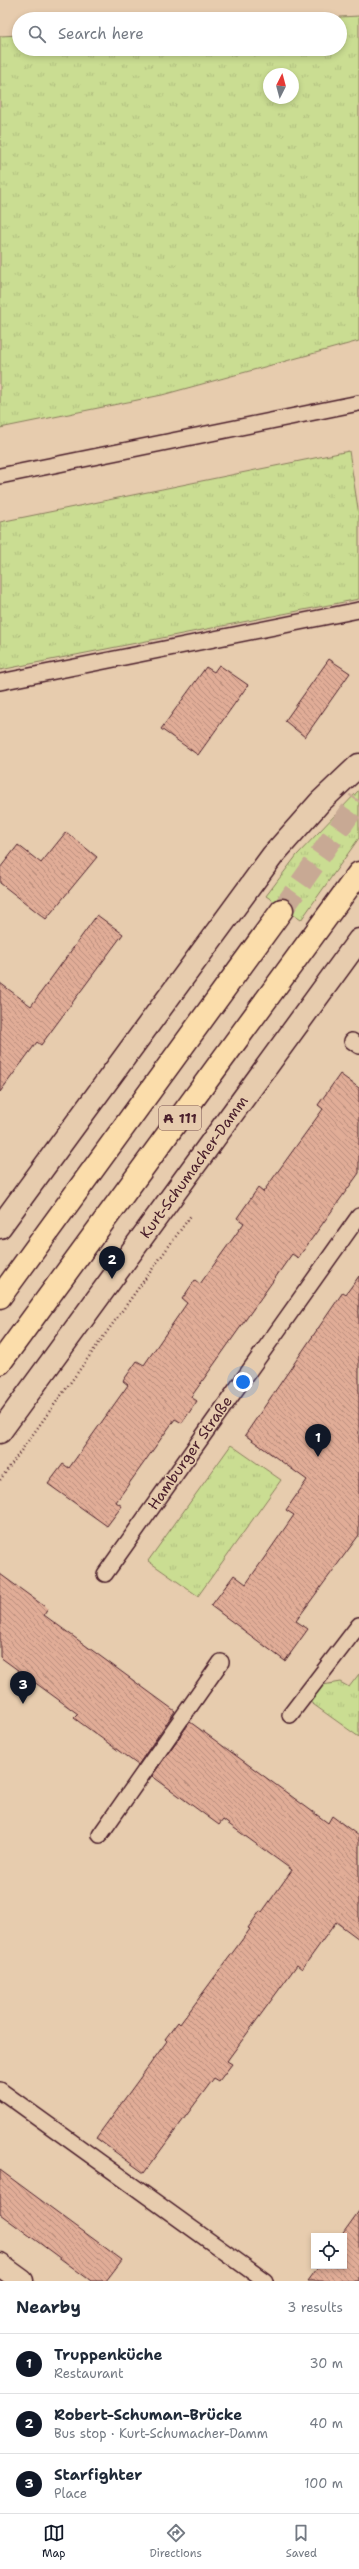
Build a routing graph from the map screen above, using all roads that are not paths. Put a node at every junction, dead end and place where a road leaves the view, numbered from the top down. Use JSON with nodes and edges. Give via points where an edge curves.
{"nodes":[{"id":1,"x":359,"y":403,"type":"edge"},
{"id":2,"x":0,"y":476,"type":"edge"},
{"id":3,"x":359,"y":610,"type":"edge"},
{"id":4,"x":0,"y":682,"type":"edge"},
{"id":5,"x":359,"y":765,"type":"edge"},
{"id":6,"x":359,"y":873,"type":"edge"},
{"id":7,"x":282,"y":910,"type":"tunnel mouth"},
{"id":8,"x":359,"y":940,"type":"edge"},
{"id":9,"x":359,"y":1216,"type":"edge"},
{"id":10,"x":0,"y":1227,"type":"edge"},
{"id":11,"x":0,"y":1297,"type":"edge"},
{"id":12,"x":0,"y":1363,"type":"edge"},
{"id":13,"x":0,"y":1432,"type":"edge"},
{"id":14,"x":105,"y":1574,"type":"dead end"},
{"id":15,"x":359,"y":1625,"type":"edge"},
{"id":16,"x":221,"y":1662,"type":"dead end"},
{"id":17,"x":290,"y":1715,"type":"dead end"},
{"id":18,"x":100,"y":1835,"type":"dead end"},
{"id":19,"x":0,"y":2090,"type":"edge"},
{"id":20,"x":0,"y":2265,"type":"edge"},
{"id":21,"x":22,"y":2281,"type":"edge"},
{"id":22,"x":264,"y":2281,"type":"edge"}],
"edges":[{"from":1,"to":2,"type":"lane"},
{"from":3,"to":4,"type":"lane"},
{"from":5,"to":10,"type":"main road","via":[[306,817],[269,860]]},
{"from":6,"to":12,"type":"highway","number":"A 111"},
{"from":7,"to":11,"type":"highway","number":"A 111"},
{"from":8,"to":13,"type":"main road","name":"Kurt-Schumacher-Damm"},
{"from":9,"to":14,"type":"lane","name":"Hamburger Straße"},
{"from":15,"to":17,"type":"lane"},
{"from":16,"to":18,"type":"lane"},
{"from":19,"to":22,"type":"lane"},
{"from":20,"to":21,"type":"main road"}]}
